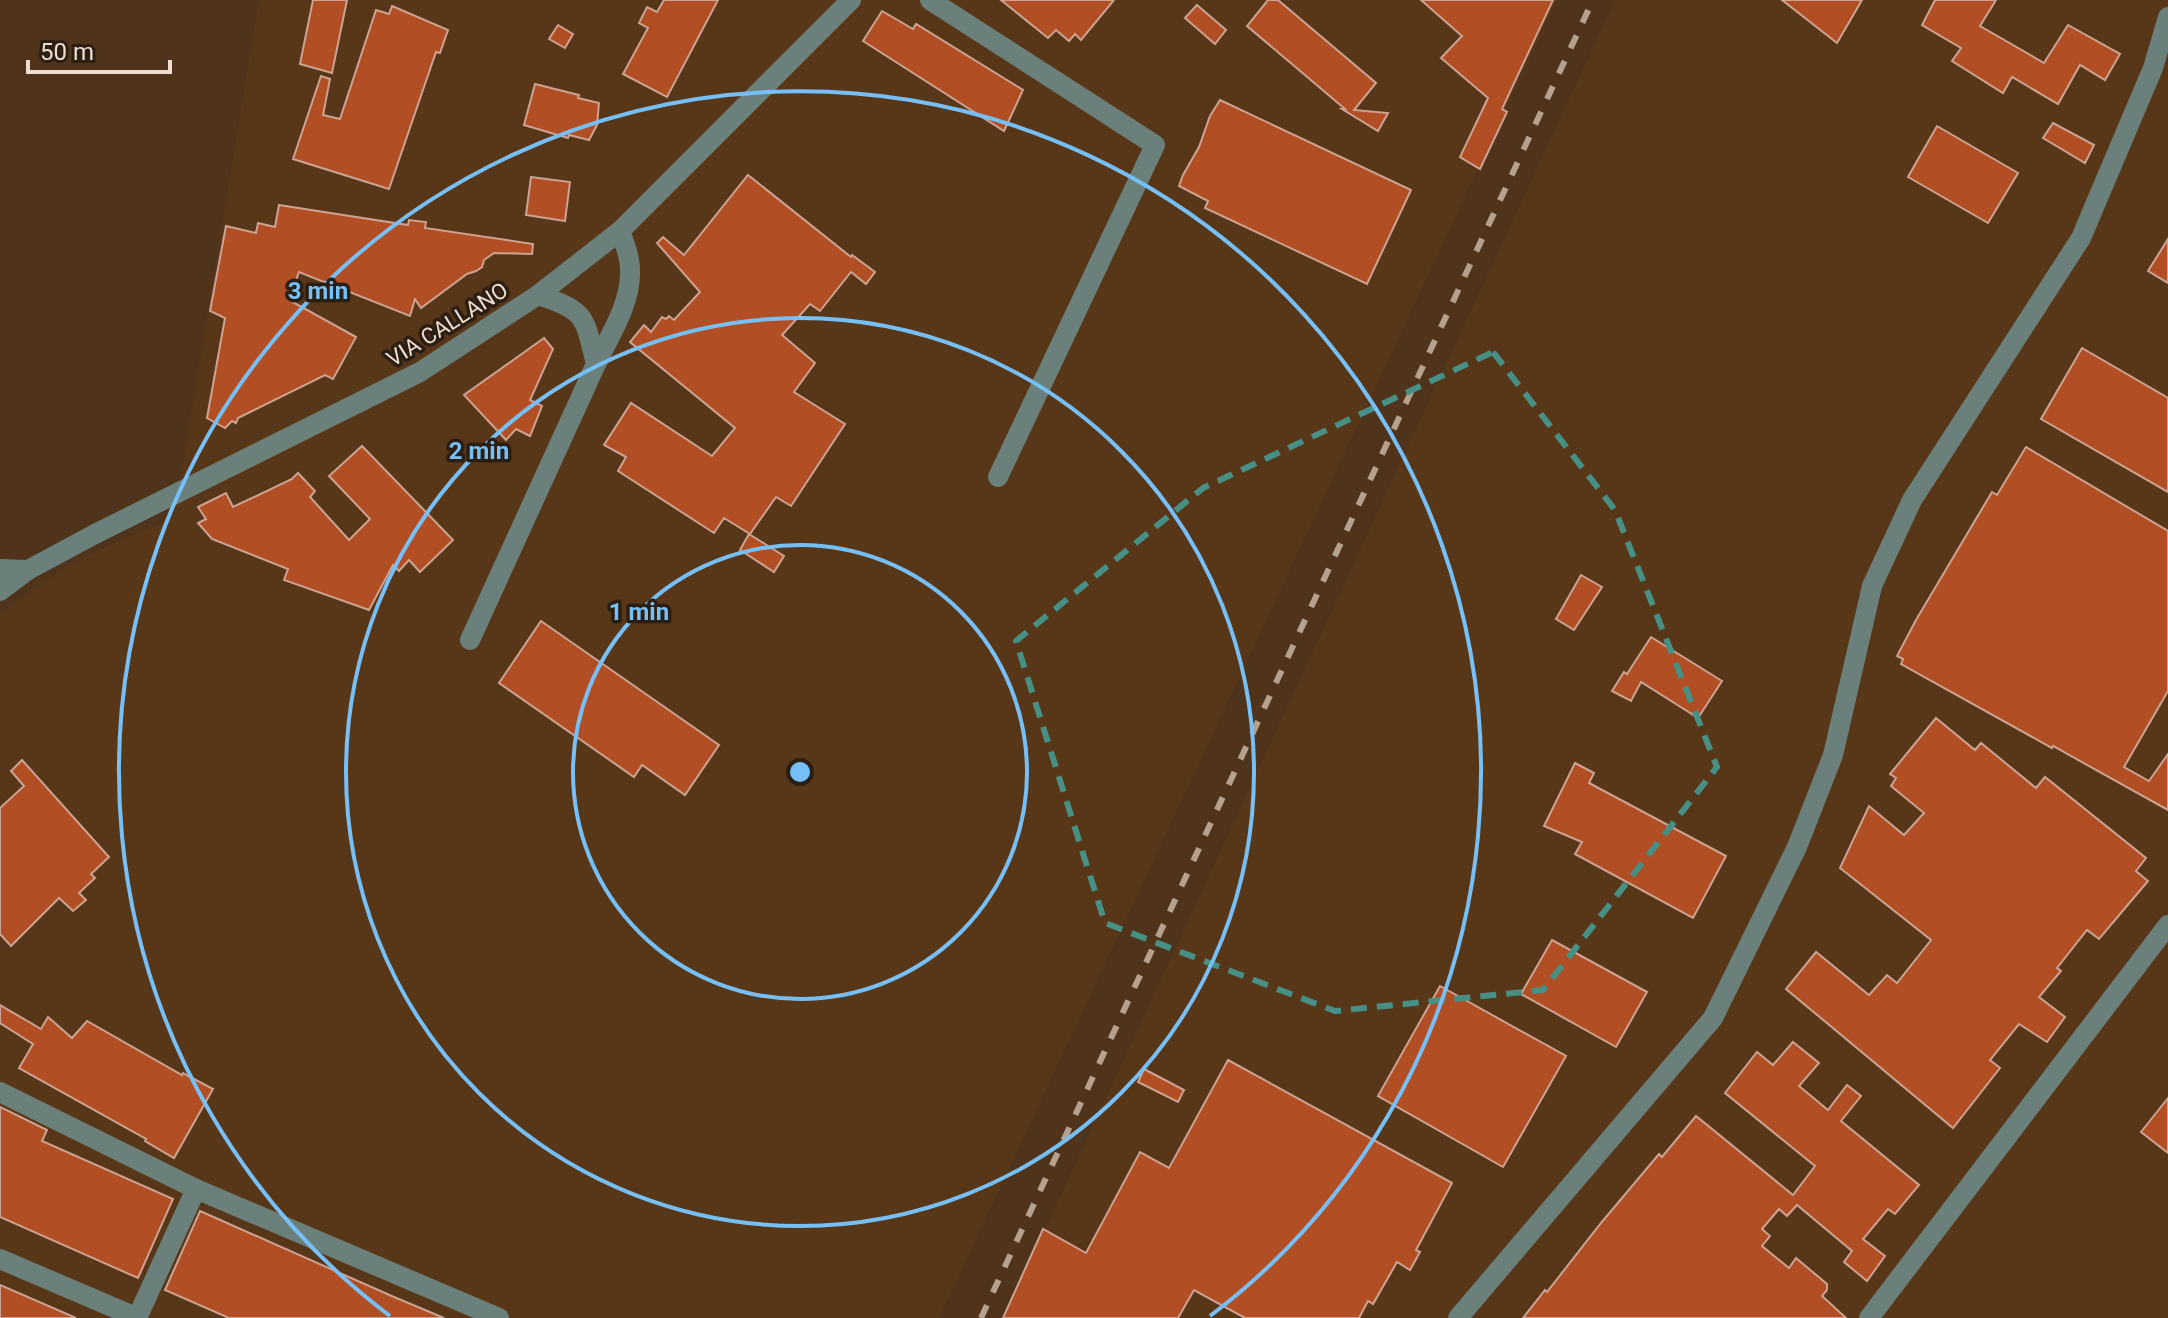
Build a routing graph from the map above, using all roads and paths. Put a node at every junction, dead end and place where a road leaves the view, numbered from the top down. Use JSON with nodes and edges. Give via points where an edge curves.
{"nodes":[{"id":1,"x":851,"y":0,"type":"edge"},
{"id":2,"x":930,"y":0,"type":"edge"},
{"id":3,"x":2168,"y":17,"type":"edge"},
{"id":4,"x":620,"y":231,"type":"junction"},
{"id":5,"x":538,"y":295,"type":"junction"},
{"id":6,"x":596,"y":364,"type":"junction"},
{"id":7,"x":998,"y":477,"type":"dead end"},
{"id":8,"x":0,"y":569,"type":"edge"},
{"id":9,"x":28,"y":570,"type":"junction"},
{"id":10,"x":0,"y":591,"type":"edge"},
{"id":11,"x":470,"y":640,"type":"dead end"},
{"id":12,"x":2168,"y":925,"type":"edge"},
{"id":13,"x":0,"y":1092,"type":"edge"},
{"id":14,"x":196,"y":1189,"type":"junction"},
{"id":15,"x":0,"y":1259,"type":"edge"},
{"id":16,"x":137,"y":1318,"type":"edge"},
{"id":17,"x":499,"y":1318,"type":"edge"},
{"id":18,"x":1458,"y":1318,"type":"edge"},
{"id":19,"x":1869,"y":1318,"type":"edge"}],
"edges":[{"from":1,"to":4,"type":"street","name":"VIA CALLANO"},
{"from":2,"to":7,"type":"street","via":[[1155,145]]},
{"from":3,"to":18,"type":"street","via":[[2153,68],[2081,238],[1912,500],[1872,586],[1833,755],[1797,847],[1713,1018]]},
{"from":4,"to":5,"type":"street","name":"VIA CALLANO"},
{"from":4,"to":6,"type":"street","via":[[628,255],[627,296]]},
{"from":5,"to":6,"type":"street","via":[[579,313]]},
{"from":5,"to":9,"type":"street","name":"VIA CALLANO","via":[[420,372]]},
{"from":6,"to":11,"type":"street"},
{"from":8,"to":9,"type":"street"},
{"from":9,"to":10,"type":"street","name":"VIA CALLANO"},
{"from":12,"to":19,"type":"street"},
{"from":13,"to":14,"type":"street"},
{"from":14,"to":16,"type":"street"},
{"from":14,"to":17,"type":"street"},
{"from":15,"to":16,"type":"street"}]}
